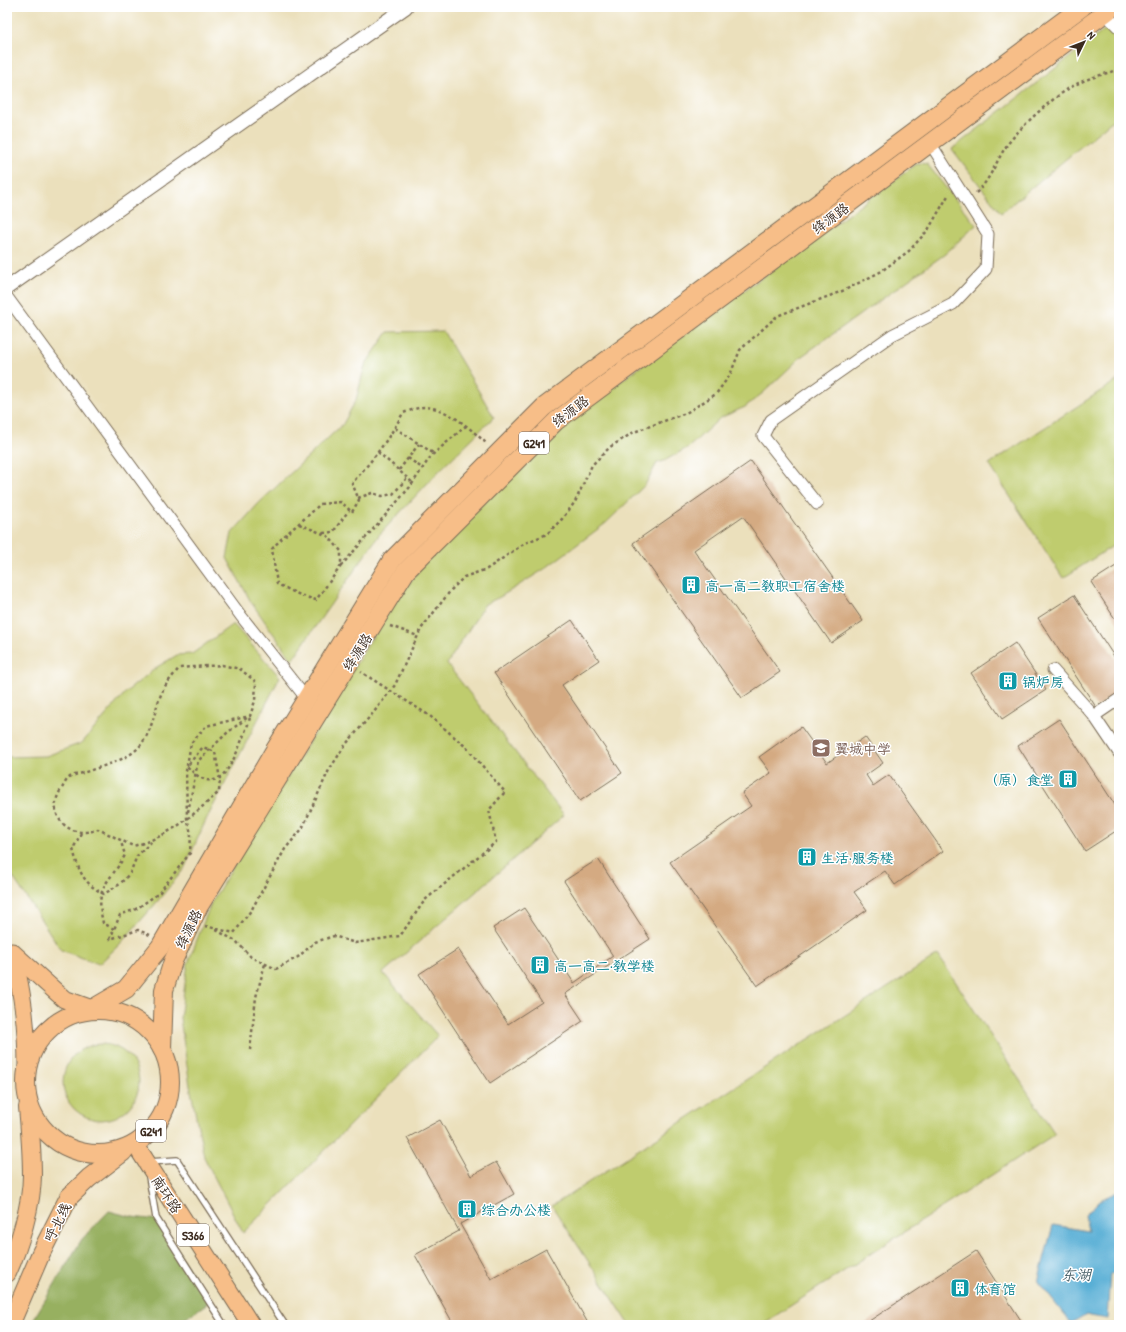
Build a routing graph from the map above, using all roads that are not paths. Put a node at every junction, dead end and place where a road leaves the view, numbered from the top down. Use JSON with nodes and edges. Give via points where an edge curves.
{"nodes":[{"id":1,"x":406,"y":7,"type":"edge"},
{"id":2,"x":1082,"y":7,"type":"edge"},
{"id":3,"x":1109,"y":10,"type":"edge"},
{"id":4,"x":1119,"y":28,"type":"edge"},
{"id":5,"x":930,"y":143,"type":"junction"},
{"id":6,"x":7,"y":288,"type":"edge"},
{"id":7,"x":7,"y":297,"type":"edge"},
{"id":8,"x":817,"y":504,"type":"dead end"},
{"id":9,"x":1053,"y":670,"type":"dead end"},
{"id":10,"x":306,"y":698,"type":"junction"},
{"id":11,"x":1119,"y":700,"type":"edge"},
{"id":12,"x":1094,"y":716,"type":"junction"},
{"id":13,"x":1119,"y":753,"type":"edge"},
{"id":14,"x":10,"y":949,"type":"edge"},
{"id":15,"x":92,"y":1010,"type":"junction"},
{"id":16,"x":162,"y":1049,"type":"junction"},
{"id":17,"x":26,"y":1069,"type":"junction"},
{"id":18,"x":26,"y":1090,"type":"junction"},
{"id":19,"x":135,"y":1144,"type":"junction"},
{"id":20,"x":146,"y":1162,"type":"junction"},
{"id":21,"x":7,"y":1273,"type":"edge"},
{"id":22,"x":10,"y":1325,"type":"edge"},
{"id":23,"x":224,"y":1325,"type":"edge"},
{"id":24,"x":251,"y":1325,"type":"edge"},
{"id":25,"x":285,"y":1325,"type":"edge"}],
"edges":[{"from":1,"to":6,"type":"street"},
{"from":2,"to":10,"type":"highway","name":"绛源路","number":"G241","via":[[544,407],[392,560]]},
{"from":3,"to":4,"type":"street"},
{"from":3,"to":5,"type":"highway","name":"绛源路","number":"G241"},
{"from":5,"to":8,"type":"street","via":[[988,234],[986,269],[953,304],[892,335],[771,420],[763,436]]},
{"from":5,"to":16,"type":"highway","name":"绛源路","number":"G241","via":[[556,420],[406,571],[199,906],[173,961],[164,990]]},
{"from":7,"to":10,"type":"street","via":[[237,610]]},
{"from":9,"to":12,"type":"street"},
{"from":10,"to":15,"type":"highway","name":"绛源路","number":"G241","via":[[164,940],[126,989]]},
{"from":11,"to":12,"type":"street"},
{"from":12,"to":13,"type":"street"},
{"from":14,"to":15,"type":"main road","via":[[64,999]]},
{"from":14,"to":17,"type":"main road","via":[[23,996],[27,1041]]},
{"from":15,"to":16,"type":"highway","name":"呼北线","number":"G241","via":[[105,1010],[130,1017],[151,1033]]},
{"from":15,"to":17,"type":"highway","name":"呼北线","number":"G241","via":[[61,1019],[45,1032],[33,1049]]},
{"from":16,"to":19,"type":"highway","name":"呼北线","number":"G241","via":[[169,1067],[170,1087],[166,1106],[158,1123]]},
{"from":17,"to":18,"type":"highway","name":"呼北线","number":"G241"},
{"from":18,"to":19,"type":"highway","name":"呼北线","number":"G241","via":[[32,1111],[43,1129],[59,1143],[77,1151],[97,1154],[116,1152]]},
{"from":18,"to":21,"type":"highway","name":"呼北线","number":"G241","via":[[32,1176],[16,1254]]},
{"from":19,"to":20,"type":"main road","name":"南环路","number":"S366"},
{"from":19,"to":22,"type":"highway","name":"呼北线","number":"G241","via":[[110,1161],[69,1198],[44,1246]]},
{"from":20,"to":23,"type":"lane","via":[[156,1218]]},
{"from":20,"to":24,"type":"main road","name":"南环路","number":"S366"},
{"from":20,"to":25,"type":"lane","via":[[178,1160]]}]}
